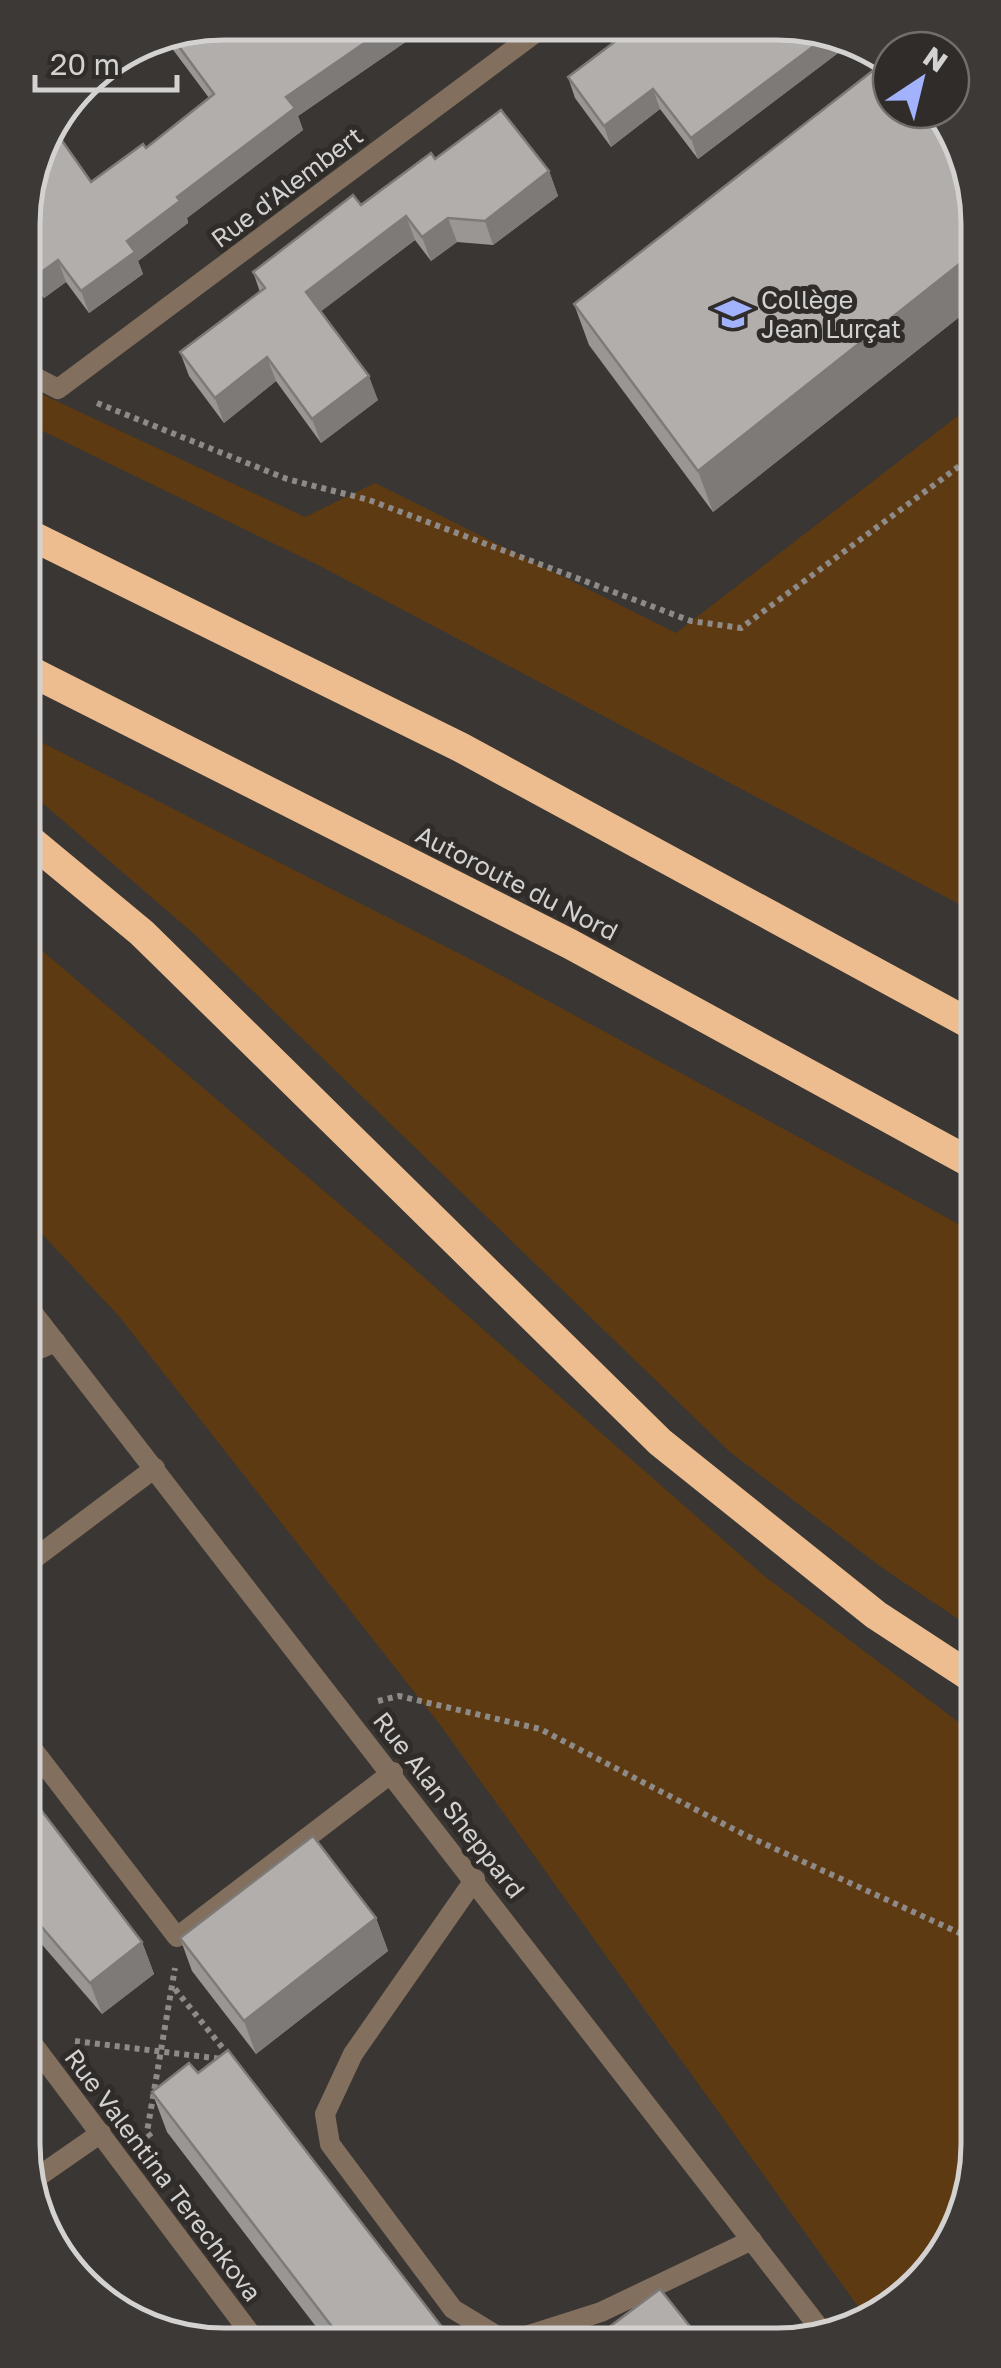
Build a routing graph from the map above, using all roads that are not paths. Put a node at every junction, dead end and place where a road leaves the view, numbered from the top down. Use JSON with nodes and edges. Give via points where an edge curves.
{"nodes":[{"id":1,"x":526,"y":40,"type":"edge"},
{"id":2,"x":40,"y":380,"type":"edge"},
{"id":3,"x":40,"y":540,"type":"edge"},
{"id":4,"x":40,"y":676,"type":"edge"},
{"id":5,"x":40,"y":848,"type":"edge"},
{"id":6,"x":961,"y":1019,"type":"edge"},
{"id":7,"x":961,"y":1157,"type":"edge"},
{"id":8,"x":40,"y":1322,"type":"edge"},
{"id":9,"x":56,"y":1342,"type":"junction"},
{"id":10,"x":40,"y":1348,"type":"edge"},
{"id":11,"x":156,"y":1468,"type":"junction"},
{"id":12,"x":40,"y":1554,"type":"edge"},
{"id":13,"x":961,"y":1671,"type":"edge"},
{"id":14,"x":40,"y":1759,"type":"edge"},
{"id":15,"x":394,"y":1772,"type":"junction"},
{"id":16,"x":475,"y":1879,"type":"junction"},
{"id":17,"x":40,"y":2054,"type":"edge"},
{"id":18,"x":100,"y":2133,"type":"junction"},
{"id":19,"x":43,"y":2173,"type":"edge"},
{"id":20,"x":752,"y":2240,"type":"junction"},
{"id":21,"x":816,"y":2323,"type":"edge"},
{"id":22,"x":246,"y":2328,"type":"edge"},
{"id":23,"x":484,"y":2328,"type":"edge"},
{"id":24,"x":551,"y":2328,"type":"edge"}],
"edges":[{"from":1,"to":2,"type":"street","name":"Rue d'Alembert","via":[[58,390]]},
{"from":3,"to":6,"type":"highway","via":[[460,747]]},
{"from":4,"to":7,"type":"highway","name":"Autoroute du Nord","via":[[570,944]]},
{"from":5,"to":13,"type":"highway","via":[[142,932],[660,1442],[876,1615]]},
{"from":8,"to":9,"type":"street","name":"Rue Alan Sheppard"},
{"from":9,"to":10,"type":"street"},
{"from":9,"to":11,"type":"street","name":"Rue Alan Sheppard"},
{"from":11,"to":12,"type":"street"},
{"from":11,"to":15,"type":"street","name":"Rue Alan Sheppard"},
{"from":14,"to":15,"type":"street","via":[[177,1937]]},
{"from":15,"to":16,"type":"street","name":"Rue Alan Sheppard"},
{"from":16,"to":20,"type":"street","name":"Rue Alan Sheppard"},
{"from":16,"to":23,"type":"street","via":[[354,2054],[325,2114],[330,2144],[452,2309]]},
{"from":17,"to":18,"type":"street","name":"Rue Valentina Terechkova"},
{"from":18,"to":19,"type":"street"},
{"from":18,"to":22,"type":"street","name":"Rue Valentina Terechkova"},
{"from":20,"to":21,"type":"street","name":"Rue Alan Sheppard"},
{"from":20,"to":24,"type":"street","via":[[601,2312]]}]}
